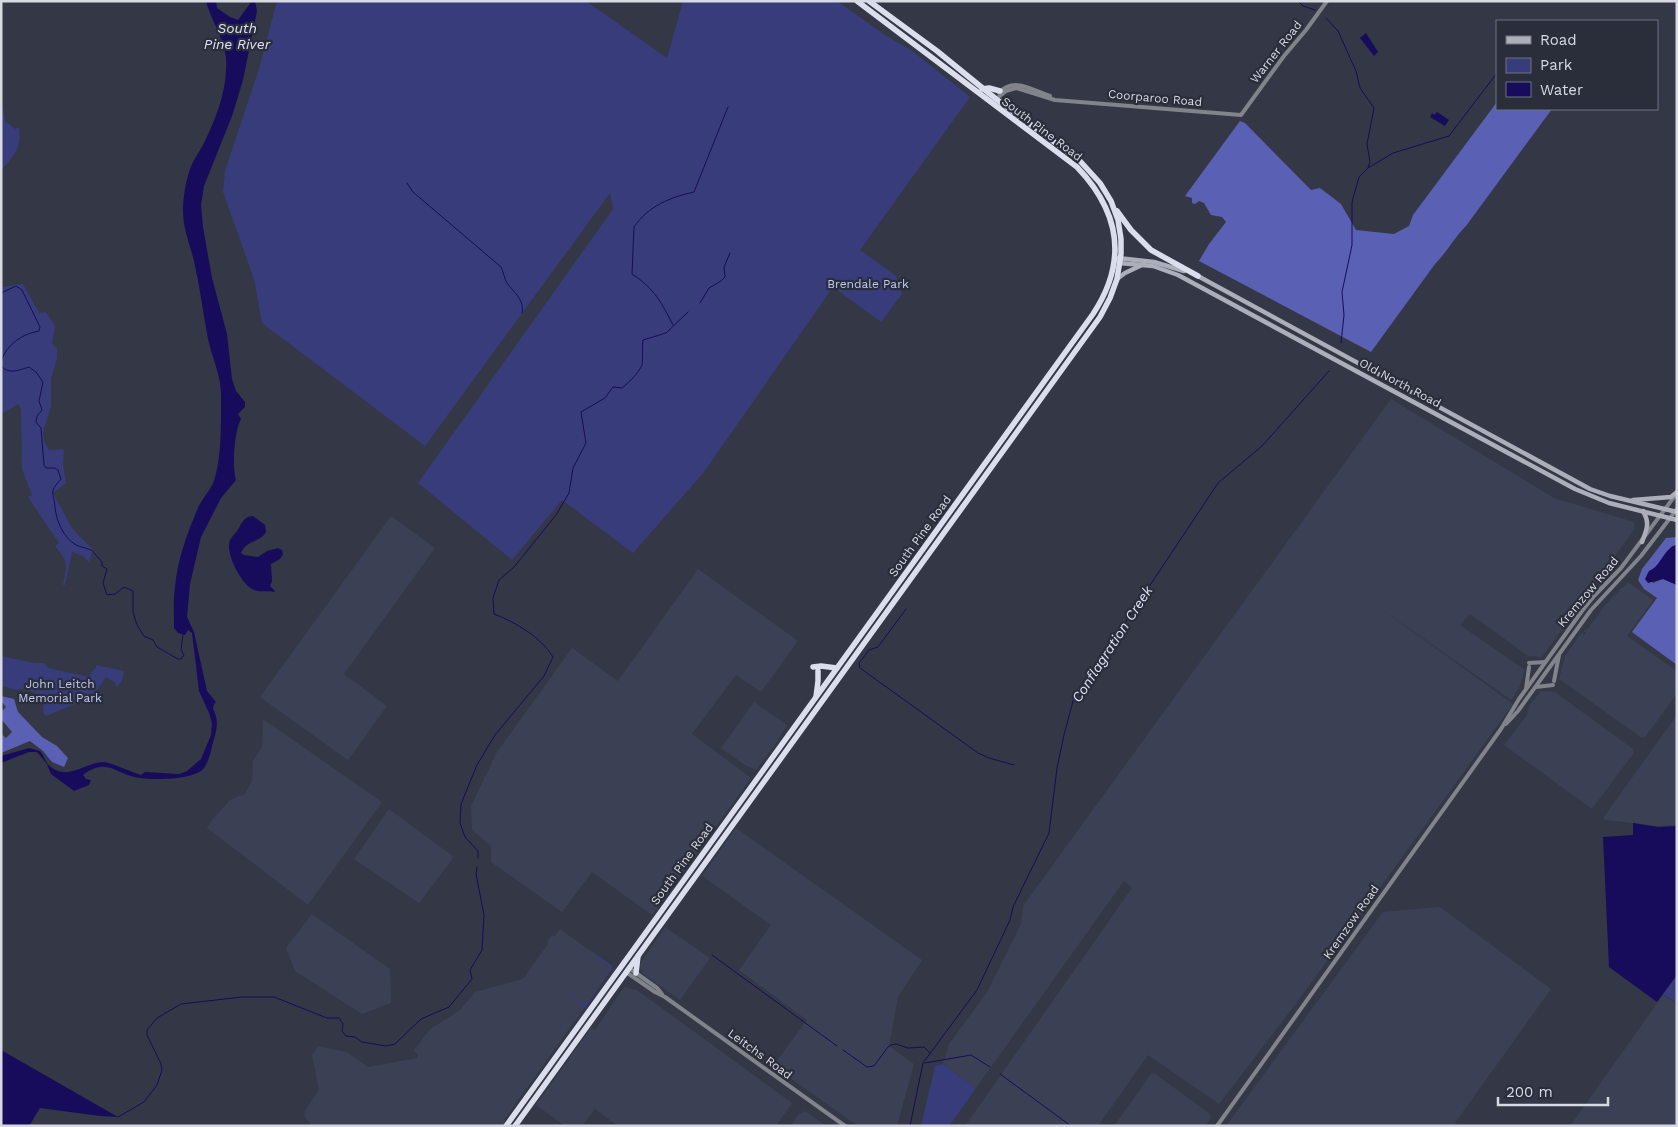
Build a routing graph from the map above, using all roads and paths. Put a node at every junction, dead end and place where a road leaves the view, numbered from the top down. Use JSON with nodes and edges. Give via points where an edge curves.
{"nodes":[{"id":1,"x":857,"y":1,"type":"edge"},
{"id":2,"x":870,"y":1,"type":"edge"},
{"id":3,"x":1327,"y":1,"type":"edge"},
{"id":4,"x":982,"y":89,"type":"junction"},
{"id":5,"x":1000,"y":92,"type":"junction"},
{"id":6,"x":1067,"y":100,"type":"junction"},
{"id":7,"x":994,"y":102,"type":"junction"},
{"id":8,"x":1241,"y":115,"type":"joint"},
{"id":9,"x":1111,"y":201,"type":"junction"},
{"id":10,"x":1118,"y":260,"type":"junction"},
{"id":11,"x":1143,"y":265,"type":"junction"},
{"id":12,"x":1198,"y":276,"type":"junction"},
{"id":13,"x":1117,"y":279,"type":"junction"},
{"id":14,"x":1677,"y":493,"type":"edge"},
{"id":15,"x":1626,"y":500,"type":"junction"},
{"id":16,"x":1666,"y":509,"type":"junction"},
{"id":17,"x":1643,"y":511,"type":"junction"},
{"id":18,"x":1676,"y":511,"type":"edge"},
{"id":19,"x":1662,"y":515,"type":"junction"},
{"id":20,"x":1670,"y":518,"type":"junction"},
{"id":21,"x":1677,"y":520,"type":"edge"},
{"id":22,"x":1642,"y":542,"type":"junction"},
{"id":23,"x":1559,"y":655,"type":"junction"},
{"id":24,"x":1545,"y":662,"type":"junction"},
{"id":25,"x":837,"y":668,"type":"junction"},
{"id":26,"x":1536,"y":687,"type":"junction"},
{"id":27,"x":1526,"y":689,"type":"junction"},
{"id":28,"x":816,"y":697,"type":"junction"},
{"id":29,"x":1501,"y":729,"type":"junction"},
{"id":30,"x":729,"y":822,"type":"junction"},
{"id":31,"x":687,"y":880,"type":"junction"},
{"id":32,"x":638,"y":954,"type":"junction"},
{"id":33,"x":624,"y":967,"type":"junction"},
{"id":34,"x":636,"y":973,"type":"junction"},
{"id":35,"x":665,"y":997,"type":"junction"},
{"id":36,"x":506,"y":1126,"type":"edge"},
{"id":37,"x":515,"y":1126,"type":"edge"},
{"id":38,"x":845,"y":1126,"type":"edge"},
{"id":39,"x":1217,"y":1126,"type":"edge"}],
"edges":[{"from":1,"to":7,"type":"highway","name":"South Pine Road"},
{"from":2,"to":4,"type":"highway","name":"South Pine Road"},
{"from":3,"to":8,"type":"street","name":"Warner Road"},
{"from":4,"to":5,"type":"highway"},
{"from":4,"to":7,"type":"highway","name":"South Pine Road"},
{"from":5,"to":6,"type":"street","name":"Coorparoo Road","via":[[1018,85]]},
{"from":5,"to":7,"type":"street"},
{"from":6,"to":7,"type":"street","name":"Coorparoo Road","via":[[1055,100],[1016,88],[1006,91]]},
{"from":6,"to":8,"type":"street","name":"Coorparoo Road"},
{"from":7,"to":9,"type":"highway","name":"South Pine Road","via":[[1080,161]]},
{"from":7,"to":10,"type":"highway","name":"South Pine Road","via":[[1077,167],[1092,183],[1110,218]]},
{"from":9,"to":10,"type":"highway","name":"South Pine Road","via":[[1120,233]]},
{"from":9,"to":12,"type":"highway","via":[[1143,243]]},
{"from":10,"to":11,"type":"main road","name":"Old North Road"},
{"from":10,"to":12,"type":"main road","name":"Old North Road","via":[[1171,266]]},
{"from":10,"to":13,"type":"highway","name":"South Pine Road"},
{"from":10,"to":25,"type":"highway","name":"South Pine Road","via":[[1093,314]]},
{"from":11,"to":13,"type":"main road"},
{"from":11,"to":17,"type":"main road","name":"Old North Road","via":[[1178,275],[1575,489],[1597,499]]},
{"from":12,"to":15,"type":"main road","name":"Old North Road","via":[[1590,489]]},
{"from":13,"to":30,"type":"highway","name":"South Pine Road","via":[[1100,316]]},
{"from":14,"to":15,"type":"main road","via":[[1671,497]]},
{"from":14,"to":16,"type":"street","name":"Kremzow Road"},
{"from":15,"to":16,"type":"main road","name":"Old North Road"},
{"from":16,"to":18,"type":"main road","name":"Old North Road"},
{"from":16,"to":19,"type":"street","name":"Kremzow Road"},
{"from":17,"to":19,"type":"main road","name":"Old North Road"},
{"from":17,"to":22,"type":"main road","via":[[1648,521]]},
{"from":18,"to":20,"type":"street","name":"Kremzow Road"},
{"from":19,"to":20,"type":"main road","name":"Old North Road"},
{"from":19,"to":22,"type":"street","name":"Kremzow Road"},
{"from":20,"to":21,"type":"main road","name":"Old North Road"},
{"from":20,"to":23,"type":"street","name":"Kremzow Road","via":[[1591,610]]},
{"from":22,"to":24,"type":"street","name":"Kremzow Road","via":[[1588,604]]},
{"from":23,"to":26,"type":"street","name":"Kremzow Road"},
{"from":23,"to":26,"type":"street","via":[[1554,683]]},
{"from":24,"to":27,"type":"street","name":"Kremzow Road"},
{"from":24,"to":27,"type":"street","via":[[1529,665]]},
{"from":25,"to":28,"type":"highway","name":"South Pine Road"},
{"from":25,"to":28,"type":"highway","via":[[821,666],[815,669],[818,681]]},
{"from":26,"to":29,"type":"street","name":"Kremzow Road"},
{"from":27,"to":29,"type":"street","name":"Kremzow Road"},
{"from":28,"to":30,"type":"highway","name":"South Pine Road"},
{"from":29,"to":39,"type":"street","name":"Kremzow Road"},
{"from":30,"to":31,"type":"highway","name":"South Pine Road"},
{"from":31,"to":32,"type":"highway","name":"South Pine Road"},
{"from":31,"to":33,"type":"highway","name":"South Pine Road"},
{"from":32,"to":33,"type":"highway","name":"South Pine Road"},
{"from":32,"to":34,"type":"highway"},
{"from":33,"to":34,"type":"street","name":"Leitchs Road"},
{"from":33,"to":35,"type":"street","name":"Leitchs Road"},
{"from":33,"to":36,"type":"highway","name":"South Pine Road"},
{"from":33,"to":37,"type":"highway","name":"South Pine Road"},
{"from":34,"to":35,"type":"street","name":"Leitchs Road"},
{"from":35,"to":38,"type":"street","name":"Leitchs Road"}]}
